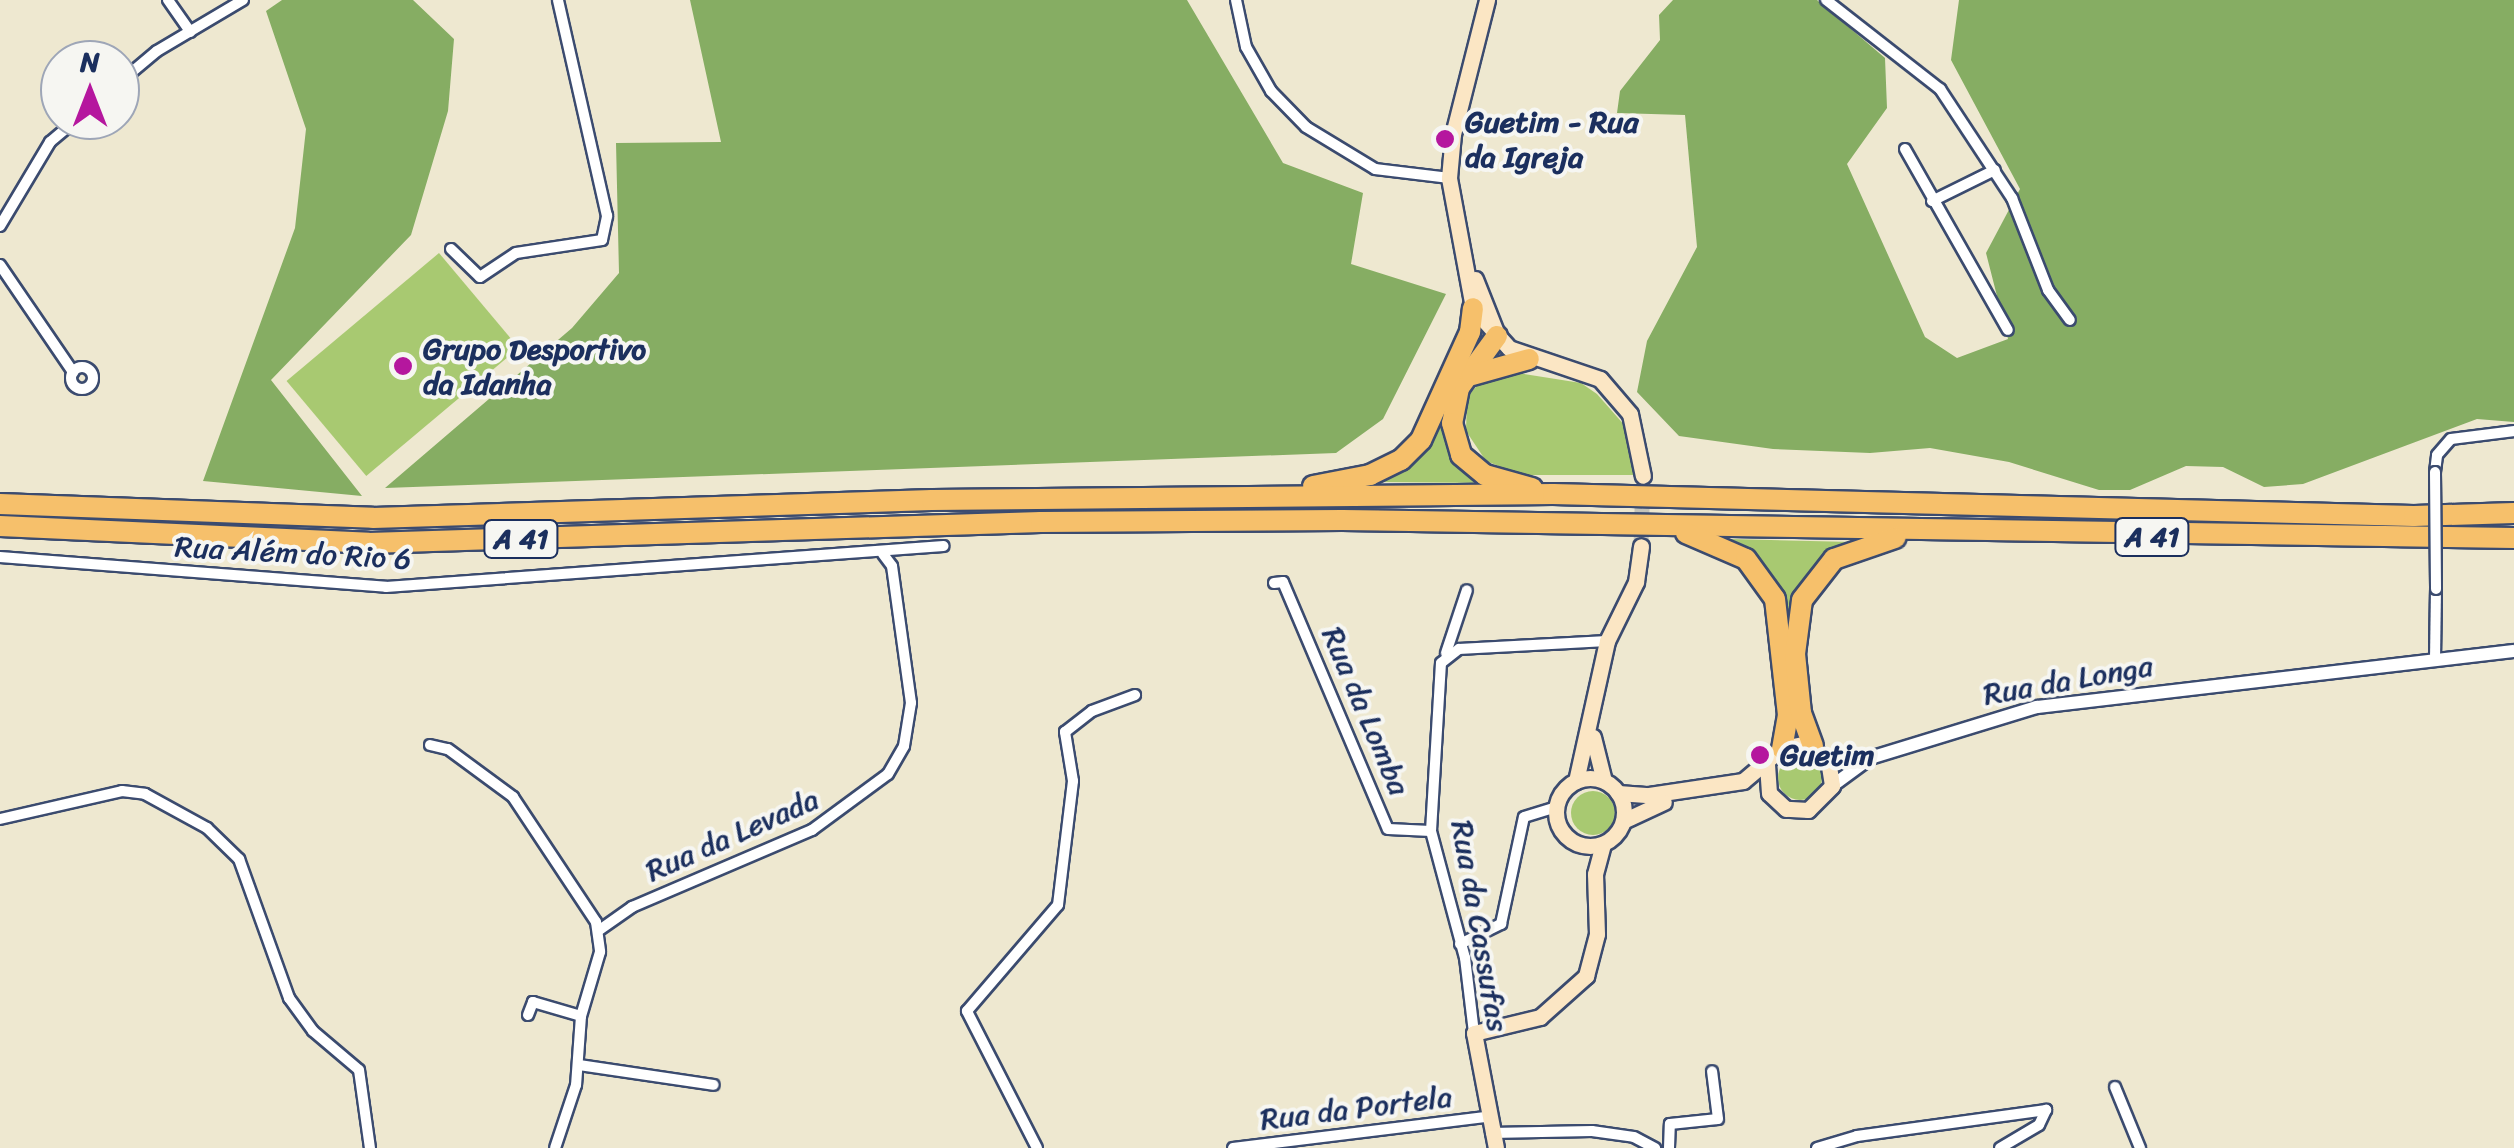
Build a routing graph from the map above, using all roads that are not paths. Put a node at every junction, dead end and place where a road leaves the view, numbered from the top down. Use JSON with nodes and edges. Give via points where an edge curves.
{"nodes":[{"id":1,"x":168,"y":0,"type":"edge"},
{"id":2,"x":243,"y":0,"type":"edge"},
{"id":3,"x":558,"y":0,"type":"edge"},
{"id":4,"x":1236,"y":0,"type":"edge"},
{"id":5,"x":1487,"y":0,"type":"edge"},
{"id":6,"x":1826,"y":0,"type":"edge"},
{"id":7,"x":190,"y":32,"type":"junction"},
{"id":8,"x":140,"y":68,"type":"edge"},
{"id":9,"x":52,"y":140,"type":"edge"},
{"id":10,"x":1905,"y":149,"type":"dead end"},
{"id":11,"x":1995,"y":170,"type":"junction"},
{"id":12,"x":1449,"y":178,"type":"junction"},
{"id":13,"x":1932,"y":201,"type":"junction"},
{"id":14,"x":0,"y":226,"type":"edge"},
{"id":15,"x":1460,"y":242,"type":"junction"},
{"id":16,"x":451,"y":249,"type":"dead end"},
{"id":17,"x":0,"y":266,"type":"edge"},
{"id":18,"x":1473,"y":308,"type":"junction"},
{"id":19,"x":2070,"y":320,"type":"dead end"},
{"id":20,"x":2008,"y":330,"type":"dead end"},
{"id":21,"x":1497,"y":336,"type":"junction"},
{"id":22,"x":1529,"y":359,"type":"junction"},
{"id":23,"x":73,"y":372,"type":"dead end"},
{"id":24,"x":1459,"y":373,"type":"junction"},
{"id":25,"x":2514,"y":431,"type":"edge"},
{"id":26,"x":1643,"y":476,"type":"tunnel mouth"},
{"id":27,"x":1287,"y":494,"type":"junction"},
{"id":28,"x":1553,"y":494,"type":"junction"},
{"id":29,"x":0,"y":504,"type":"edge"},
{"id":30,"x":2514,"y":513,"type":"edge"},
{"id":31,"x":1655,"y":525,"type":"junction"},
{"id":32,"x":0,"y":526,"type":"edge"},
{"id":33,"x":1932,"y":533,"type":"junction"},
{"id":34,"x":2514,"y":538,"type":"edge"},
{"id":35,"x":943,"y":546,"type":"dead end"},
{"id":36,"x":1641,"y":546,"type":"tunnel mouth"},
{"id":37,"x":883,"y":554,"type":"junction"},
{"id":38,"x":0,"y":556,"type":"edge"},
{"id":39,"x":1274,"y":583,"type":"dead end"},
{"id":40,"x":1468,"y":590,"type":"dead end"},
{"id":41,"x":1607,"y":641,"type":"junction"},
{"id":42,"x":2514,"y":651,"type":"edge"},
{"id":43,"x":1446,"y":653,"type":"junction"},
{"id":44,"x":2435,"y":660,"type":"junction"},
{"id":45,"x":1135,"y":696,"type":"dead end"},
{"id":46,"x":1590,"y":722,"type":"junction"},
{"id":47,"x":430,"y":745,"type":"dead end"},
{"id":48,"x":1782,"y":748,"type":"junction"},
{"id":49,"x":1820,"y":753,"type":"junction"},
{"id":50,"x":1870,"y":758,"type":"junction"},
{"id":51,"x":1768,"y":764,"type":"junction"},
{"id":52,"x":1576,"y":781,"type":"junction"},
{"id":53,"x":1604,"y":781,"type":"junction"},
{"id":54,"x":1832,"y":786,"type":"junction"},
{"id":55,"x":1618,"y":793,"type":"junction"},
{"id":56,"x":1768,"y":793,"type":"junction"},
{"id":57,"x":1556,"y":807,"type":"junction"},
{"id":58,"x":0,"y":819,"type":"edge"},
{"id":59,"x":1623,"y":820,"type":"junction"},
{"id":60,"x":1430,"y":831,"type":"junction"},
{"id":61,"x":1576,"y":844,"type":"junction"},
{"id":62,"x":1603,"y":844,"type":"junction"},
{"id":63,"x":1595,"y":874,"type":"junction"},
{"id":64,"x":598,"y":931,"type":"junction"},
{"id":65,"x":1460,"y":944,"type":"junction"},
{"id":66,"x":528,"y":1015,"type":"dead end"},
{"id":67,"x":580,"y":1016,"type":"junction"},
{"id":68,"x":1474,"y":1033,"type":"junction"},
{"id":69,"x":580,"y":1065,"type":"junction"},
{"id":70,"x":1712,"y":1072,"type":"dead end"},
{"id":71,"x":714,"y":1085,"type":"dead end"},
{"id":72,"x":2115,"y":1088,"type":"dead end"},
{"id":73,"x":1485,"y":1117,"type":"junction"},
{"id":74,"x":1598,"y":1132,"type":"junction"},
{"id":75,"x":1494,"y":1140,"type":"edge"},
{"id":76,"x":370,"y":1148,"type":"edge"},
{"id":77,"x":555,"y":1148,"type":"edge"},
{"id":78,"x":1037,"y":1148,"type":"edge"},
{"id":79,"x":1236,"y":1148,"type":"edge"},
{"id":80,"x":1600,"y":1148,"type":"edge"},
{"id":81,"x":1655,"y":1148,"type":"edge"},
{"id":82,"x":1669,"y":1148,"type":"edge"},
{"id":83,"x":1818,"y":1148,"type":"edge"},
{"id":84,"x":2000,"y":1148,"type":"edge"},
{"id":85,"x":2140,"y":1148,"type":"edge"}],
"edges":[{"from":1,"to":7,"type":"street"},
{"from":2,"to":7,"type":"street"},
{"from":3,"to":16,"type":"street","via":[[608,216],[602,240],[516,253],[480,276]]},
{"from":4,"to":12,"type":"street","via":[[1246,47],[1271,91],[1306,127],[1375,169]]},
{"from":5,"to":12,"type":"main road","via":[[1453,134]]},
{"from":6,"to":11,"type":"street","via":[[1940,88]]},
{"from":7,"to":8,"type":"street"},
{"from":9,"to":14,"type":"street"},
{"from":10,"to":13,"type":"street"},
{"from":11,"to":13,"type":"street"},
{"from":11,"to":19,"type":"street","via":[[2048,290]]},
{"from":12,"to":15,"type":"main road"},
{"from":13,"to":20,"type":"street"},
{"from":15,"to":18,"type":"main road"},
{"from":15,"to":21,"type":"main road"},
{"from":17,"to":23,"type":"street"},
{"from":18,"to":21,"type":"main road"},
{"from":18,"to":24,"type":"highway"},
{"from":21,"to":22,"type":"main road"},
{"from":21,"to":24,"type":"highway"},
{"from":22,"to":24,"type":"highway"},
{"from":22,"to":26,"type":"main road","via":[[1600,378],[1618,396],[1637,433]]},
{"from":24,"to":27,"type":"highway","via":[[1402,460]]},
{"from":24,"to":28,"type":"highway","via":[[1453,404],[1461,454],[1485,474]]},
{"from":25,"to":44,"type":"street","bridge":true,"via":[[2451,439],[2438,455]]},
{"from":27,"to":28,"type":"highway","number":"A 41"},
{"from":27,"to":29,"type":"highway","number":"A 41","via":[[373,518]]},
{"from":28,"to":30,"type":"highway","number":"A 41"},
{"from":31,"to":32,"type":"highway","number":"A 41","via":[[1041,522],[369,543]]},
{"from":31,"to":33,"type":"highway","number":"A 41"},
{"from":31,"to":48,"type":"highway","via":[[1731,548],[1768,584],[1779,619],[1788,715]]},
{"from":33,"to":34,"type":"highway","number":"A 41"},
{"from":33,"to":49,"type":"highway","via":[[1871,542],[1834,559],[1810,582],[1795,654],[1801,713]]},
{"from":35,"to":37,"type":"street","via":[[895,547]]},
{"from":36,"to":41,"type":"main road","via":[[1636,582]]},
{"from":37,"to":38,"type":"street","name":"Rua Além do Rio 6","via":[[386,587]]},
{"from":37,"to":64,"type":"street","name":"Rua da Levada","via":[[895,581],[911,703],[904,746],[888,774],[812,830],[632,907]]},
{"from":39,"to":60,"type":"street","name":"Rua da Lomba","via":[[1283,582],[1388,829]]},
{"from":40,"to":43,"type":"street","name":"Rua da Cassufas"},
{"from":41,"to":43,"type":"street"},
{"from":41,"to":46,"type":"main road"},
{"from":42,"to":44,"type":"street","name":"Rua da Longa"},
{"from":43,"to":60,"type":"street","name":"Rua da Cassufas"},
{"from":44,"to":50,"type":"street","name":"Rua da Longa","via":[[2037,707]]},
{"from":45,"to":78,"type":"street","via":[[1092,710],[1064,732],[1073,780],[1058,905],[967,1012]]},
{"from":46,"to":52,"type":"main road"},
{"from":46,"to":53,"type":"main road"},
{"from":47,"to":64,"type":"street","via":[[448,749],[513,798]]},
{"from":48,"to":49,"type":"main road","name":"Rua da Longa"},
{"from":48,"to":51,"type":"main road"},
{"from":49,"to":50,"type":"street","name":"Rua da Longa"},
{"from":49,"to":54,"type":"main road"},
{"from":50,"to":54,"type":"street","name":"Rua da Longa"},
{"from":51,"to":55,"type":"main road","via":[[1734,783]]},
{"from":51,"to":56,"type":"main road"},
{"from":52,"to":53,"type":"main road"},
{"from":52,"to":57,"type":"main road"},
{"from":53,"to":55,"type":"main road"},
{"from":54,"to":56,"type":"main road","name":"Rua da Longa","via":[[1808,810],[1786,809]]},
{"from":55,"to":59,"type":"main road"},
{"from":56,"to":59,"type":"main road","name":"Rua da Longa","via":[[1656,803]]},
{"from":57,"to":61,"type":"main road","via":[[1558,824]]},
{"from":57,"to":65,"type":"street","via":[[1524,817],[1501,924]]},
{"from":58,"to":76,"type":"street","via":[[122,791],[145,794],[207,828],[239,859],[289,998],[313,1031],[360,1070]]},
{"from":59,"to":62,"type":"main road","name":"Rua da Longa"},
{"from":60,"to":65,"type":"street","name":"Rua da Cassufas"},
{"from":61,"to":62,"type":"main road"},
{"from":61,"to":63,"type":"main road"},
{"from":62,"to":63,"type":"main road"},
{"from":63,"to":68,"type":"main road","via":[[1597,934],[1586,976],[1540,1017]]},
{"from":64,"to":67,"type":"street","via":[[600,952]]},
{"from":65,"to":68,"type":"street","name":"Rua da Cassufas"},
{"from":66,"to":67,"type":"street","via":[[534,1002]]},
{"from":67,"to":69,"type":"street"},
{"from":68,"to":73,"type":"main road","name":"Rua da Cassufas"},
{"from":69,"to":71,"type":"street"},
{"from":69,"to":77,"type":"street"},
{"from":70,"to":82,"type":"street","via":[[1718,1119],[1670,1124]]},
{"from":72,"to":85,"type":"street"},
{"from":73,"to":75,"type":"main road","name":"Rua da Cassufas"},
{"from":73,"to":79,"type":"street","name":"Rua da Portela"},
{"from":74,"to":75,"type":"street"},
{"from":74,"to":80,"type":"street"},
{"from":74,"to":81,"type":"street"},
{"from":83,"to":84,"type":"street","via":[[1857,1136],[2046,1110],[2039,1125]]}]}
